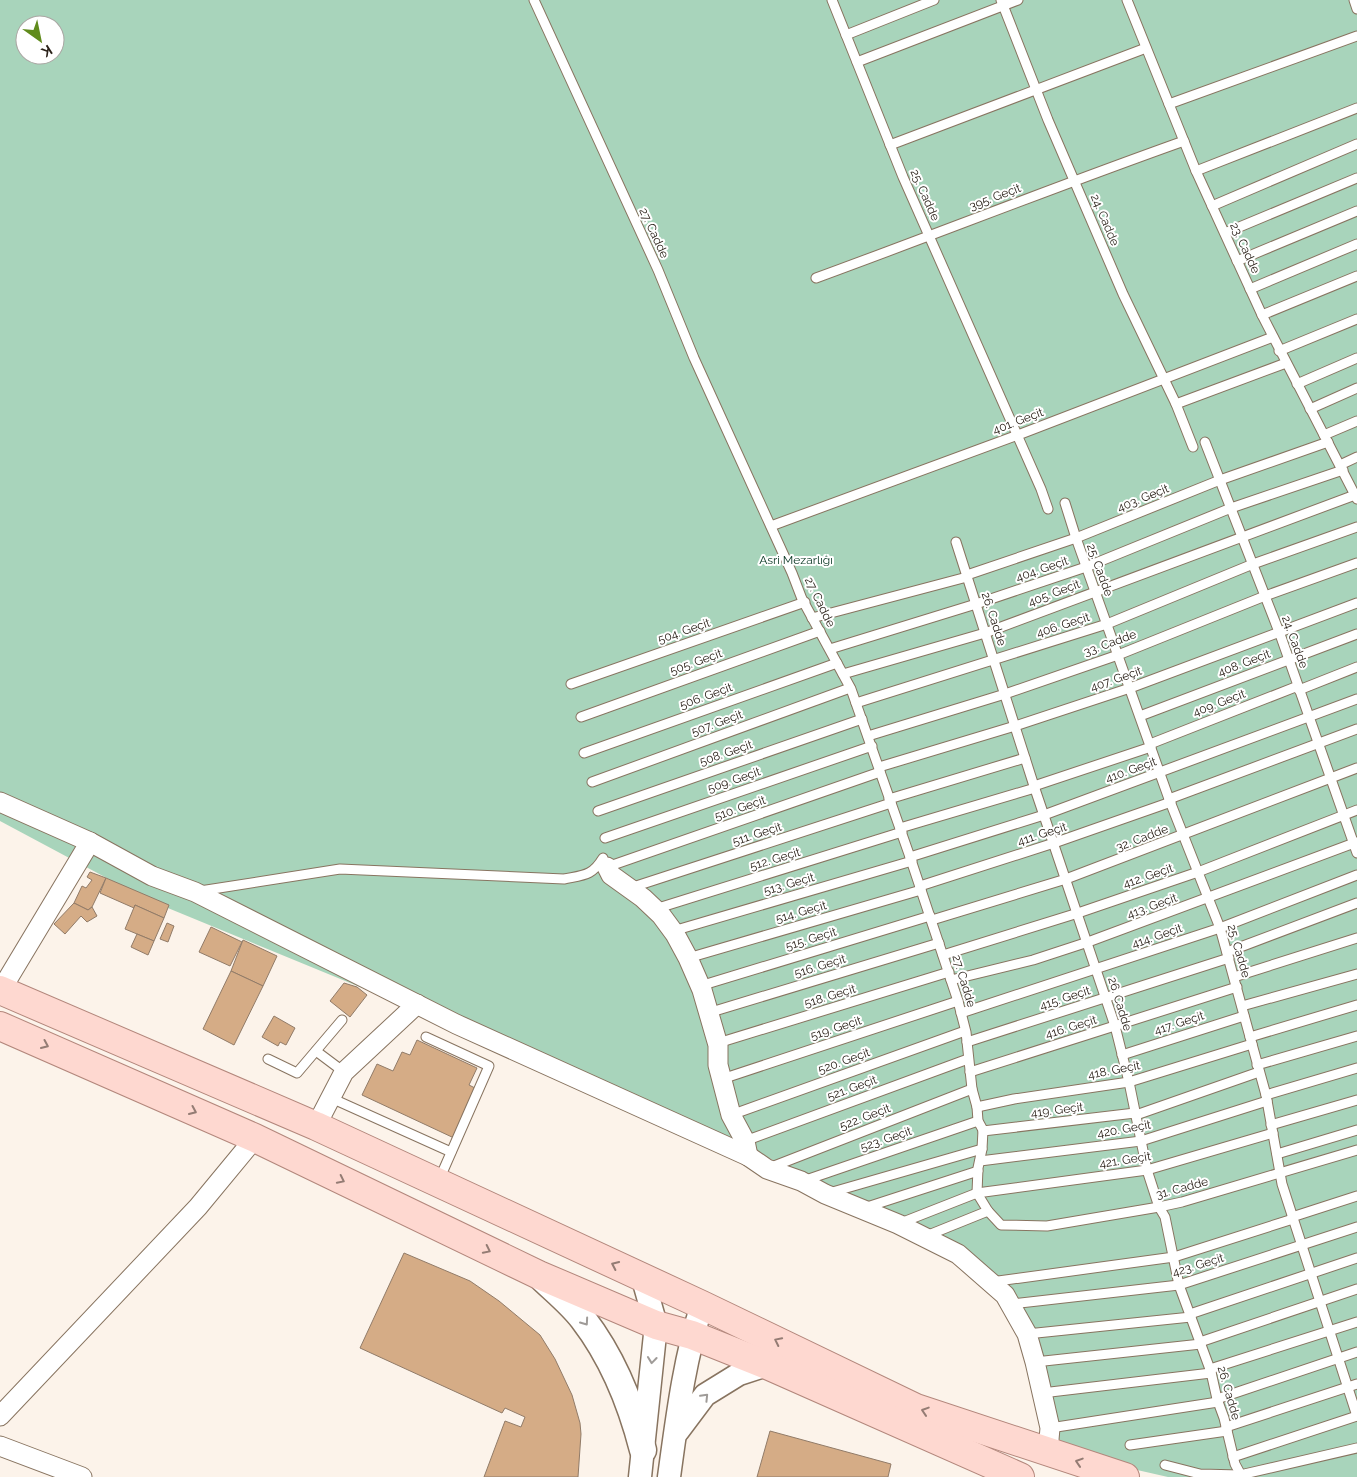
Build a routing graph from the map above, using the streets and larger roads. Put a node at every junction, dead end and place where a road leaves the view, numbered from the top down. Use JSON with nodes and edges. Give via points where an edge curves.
{"nodes":[{"id":1,"x":0,"y":802,"type":"edge"},
{"id":2,"x":90,"y":842,"type":"junction"},
{"id":3,"x":605,"y":863,"type":"road end"},
{"id":4,"x":1,"y":990,"type":"edge"},
{"id":5,"x":417,"y":1004,"type":"junction"},
{"id":6,"x":0,"y":1026,"type":"edge"},
{"id":7,"x":316,"y":1126,"type":"junction"},
{"id":8,"x":255,"y":1138,"type":"junction"},
{"id":9,"x":747,"y":1148,"type":"junction"},
{"id":10,"x":538,"y":1275,"type":"junction"},
{"id":11,"x":643,"y":1278,"type":"junction"},
{"id":12,"x":702,"y":1305,"type":"junction"},
{"id":13,"x":656,"y":1326,"type":"junction"},
{"id":14,"x":692,"y":1334,"type":"junction"},
{"id":15,"x":767,"y":1365,"type":"junction"},
{"id":16,"x":0,"y":1416,"type":"edge"},
{"id":17,"x":675,"y":1436,"type":"junction"},
{"id":18,"x":1049,"y":1440,"type":"junction"},
{"id":19,"x":0,"y":1446,"type":"edge"},
{"id":20,"x":642,"y":1450,"type":"junction"},
{"id":21,"x":82,"y":1477,"type":"edge"},
{"id":22,"x":640,"y":1477,"type":"edge"},
{"id":23,"x":670,"y":1477,"type":"edge"},
{"id":24,"x":1020,"y":1477,"type":"edge"},
{"id":25,"x":1125,"y":1477,"type":"edge"}],
"edges":[{"from":1,"to":2,"type":"street"},
{"from":2,"to":4,"type":"street"},
{"from":2,"to":5,"type":"street","via":[[152,876],[195,892]]},
{"from":3,"to":9,"type":"street","via":[[611,874],[655,909],[673,931],[688,958],[718,1043],[718,1065],[731,1115]]},
{"from":4,"to":7,"type":"main road"},
{"from":5,"to":7,"type":"street","via":[[344,1072]]},
{"from":5,"to":9,"type":"street","via":[[456,1024]]},
{"from":6,"to":8,"type":"main road","one_way":true},
{"from":11,"to":7,"type":"main road","one_way":true},
{"from":8,"to":10,"type":"main road","one_way":true},
{"from":8,"to":16,"type":"street","via":[[198,1207]]},
{"from":9,"to":18,"type":"street","via":[[767,1168],[898,1224],[958,1254],[1005,1296],[1027,1334],[1042,1392]]},
{"from":10,"to":13,"type":"main road"},
{"from":10,"to":20,"type":"main road","one_way":true,"via":[[582,1318],[617,1373],[634,1415]]},
{"from":11,"to":12,"type":"main road"},
{"from":11,"to":13,"type":"street"},
{"from":12,"to":14,"type":"street"},
{"from":18,"to":12,"type":"main road","one_way":true,"via":[[916,1408]]},
{"from":13,"to":14,"type":"main road"},
{"from":13,"to":20,"type":"street","one_way":true},
{"from":14,"to":15,"type":"main road"},
{"from":14,"to":17,"type":"street"},
{"from":17,"to":15,"type":"street","one_way":true,"via":[[705,1395],[738,1374]]},
{"from":15,"to":24,"type":"main road"},
{"from":17,"to":23,"type":"street"},
{"from":25,"to":18,"type":"main road","one_way":true},
{"from":19,"to":21,"type":"street"},
{"from":20,"to":22,"type":"street"}]}
